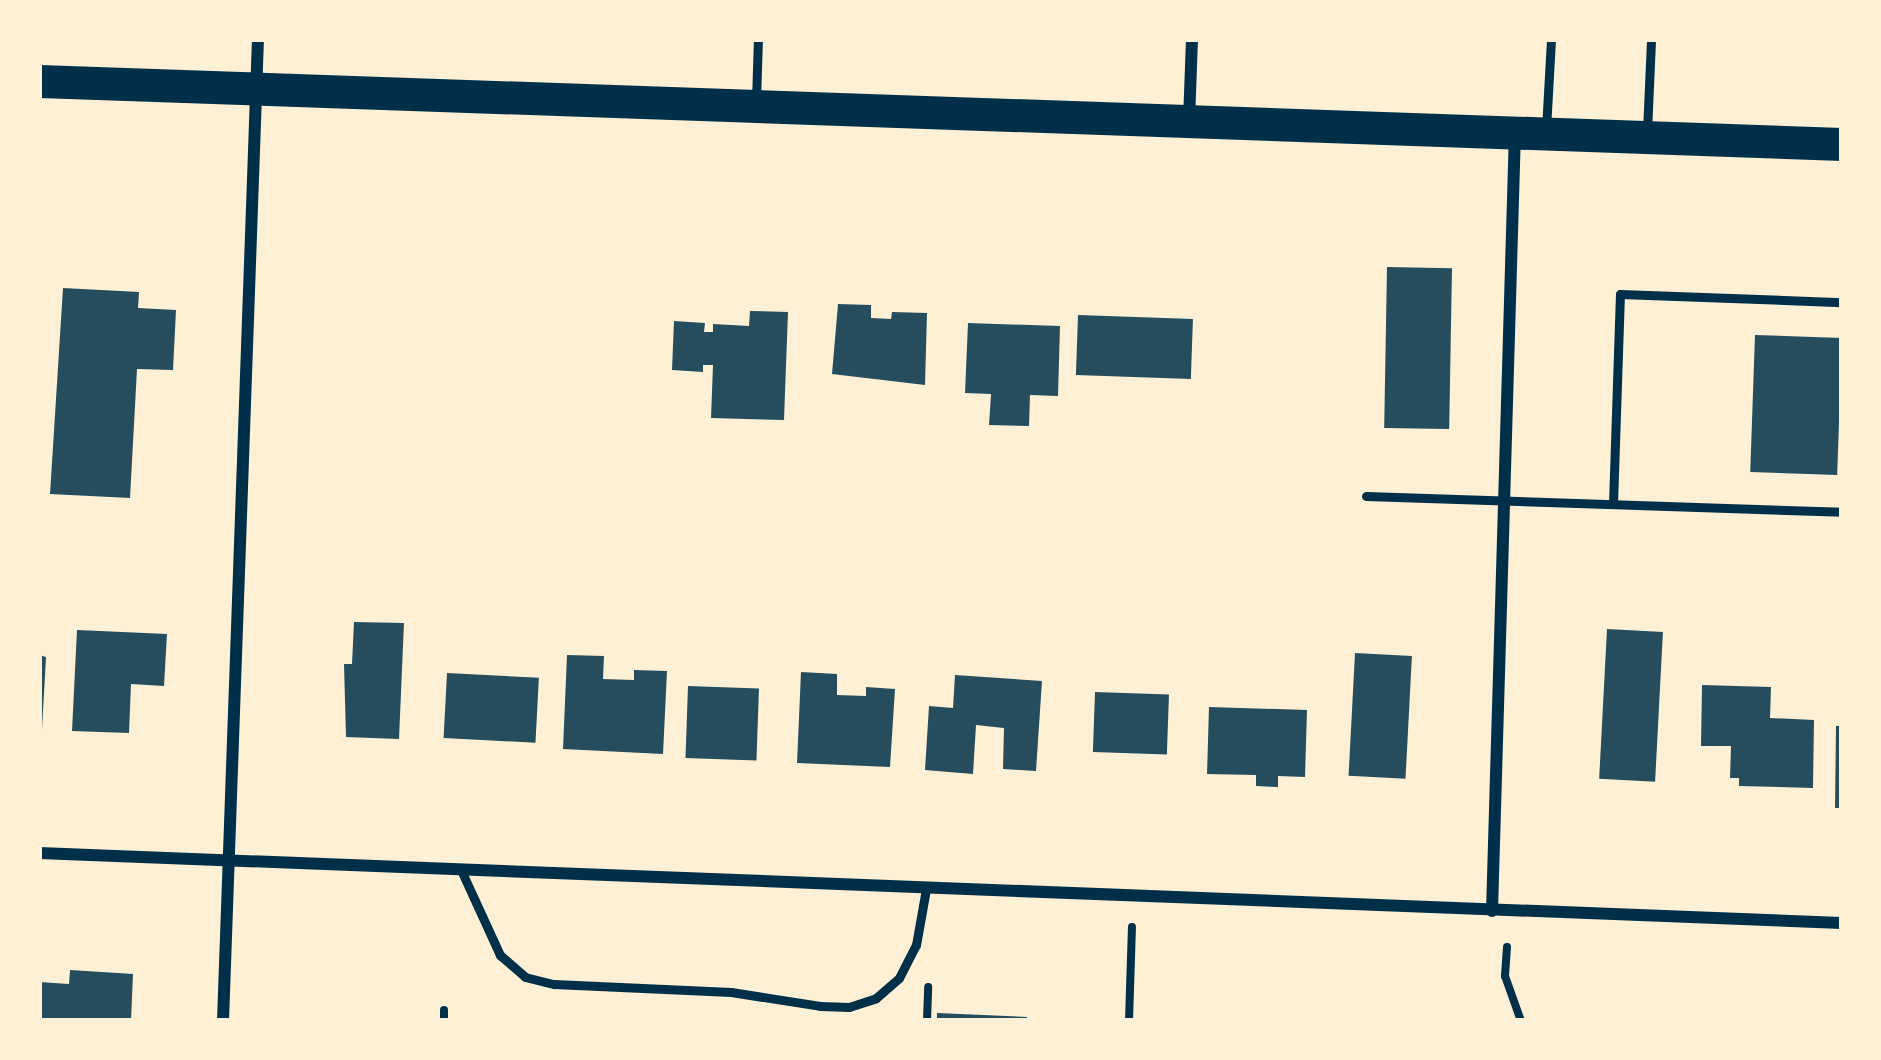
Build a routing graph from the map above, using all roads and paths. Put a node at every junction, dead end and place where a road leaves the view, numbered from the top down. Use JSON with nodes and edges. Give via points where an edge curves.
{"nodes":[{"id":1,"x":257,"y":39,"type":"edge"},
{"id":2,"x":758,"y":39,"type":"edge"},
{"id":3,"x":1192,"y":39,"type":"edge"},
{"id":4,"x":1550,"y":39,"type":"edge"},
{"id":5,"x":1651,"y":39,"type":"edge"},
{"id":6,"x":39,"y":81,"type":"edge"},
{"id":7,"x":256,"y":89,"type":"junction"},
{"id":8,"x":755,"y":107,"type":"junction"},
{"id":9,"x":1189,"y":122,"type":"junction"},
{"id":10,"x":1530,"y":134,"type":"junction"},
{"id":11,"x":1646,"y":138,"type":"junction"},
{"id":12,"x":1842,"y":145,"type":"edge"},
{"id":13,"x":1842,"y":302,"type":"edge"},
{"id":14,"x":1366,"y":496,"type":"dead end"},
{"id":15,"x":1504,"y":501,"type":"junction"},
{"id":16,"x":1613,"y":504,"type":"junction"},
{"id":17,"x":1842,"y":512,"type":"edge"},
{"id":18,"x":39,"y":853,"type":"edge"},
{"id":19,"x":228,"y":861,"type":"junction"},
{"id":20,"x":460,"y":870,"type":"junction"},
{"id":21,"x":926,"y":889,"type":"junction"},
{"id":22,"x":1492,"y":911,"type":"junction"},
{"id":23,"x":1842,"y":923,"type":"edge"},
{"id":24,"x":1132,"y":927,"type":"dead end"},
{"id":25,"x":1507,"y":947,"type":"dead end"},
{"id":26,"x":928,"y":982,"type":"dead end"},
{"id":27,"x":223,"y":1021,"type":"edge"},
{"id":28,"x":927,"y":1021,"type":"edge"},
{"id":29,"x":1130,"y":1021,"type":"edge"},
{"id":30,"x":1521,"y":1021,"type":"edge"}],
"edges":[{"from":1,"to":7,"type":"street"},
{"from":2,"to":8,"type":"lane"},
{"from":3,"to":9,"type":"street"},
{"from":4,"to":10,"type":"lane"},
{"from":5,"to":11,"type":"lane"},
{"from":6,"to":7,"type":"highway"},
{"from":7,"to":8,"type":"highway"},
{"from":7,"to":19,"type":"street"},
{"from":8,"to":9,"type":"highway"},
{"from":9,"to":10,"type":"highway"},
{"from":10,"to":11,"type":"highway"},
{"from":10,"to":15,"type":"street"},
{"from":11,"to":12,"type":"highway"},
{"from":13,"to":16,"type":"lane","via":[[1620,294]]},
{"from":14,"to":15,"type":"lane"},
{"from":15,"to":16,"type":"lane"},
{"from":15,"to":22,"type":"street"},
{"from":16,"to":17,"type":"lane"},
{"from":18,"to":19,"type":"street"},
{"from":19,"to":20,"type":"street"},
{"from":19,"to":27,"type":"street"},
{"from":20,"to":21,"type":"street"},
{"from":20,"to":21,"type":"lane","via":[[500,955],[525,977],[820,1006],[876,998],[899,978],[916,945]]},
{"from":21,"to":22,"type":"street"},
{"from":22,"to":23,"type":"street"},
{"from":24,"to":29,"type":"path"},
{"from":25,"to":30,"type":"path","via":[[1505,976]]},
{"from":26,"to":28,"type":"path"}]}
